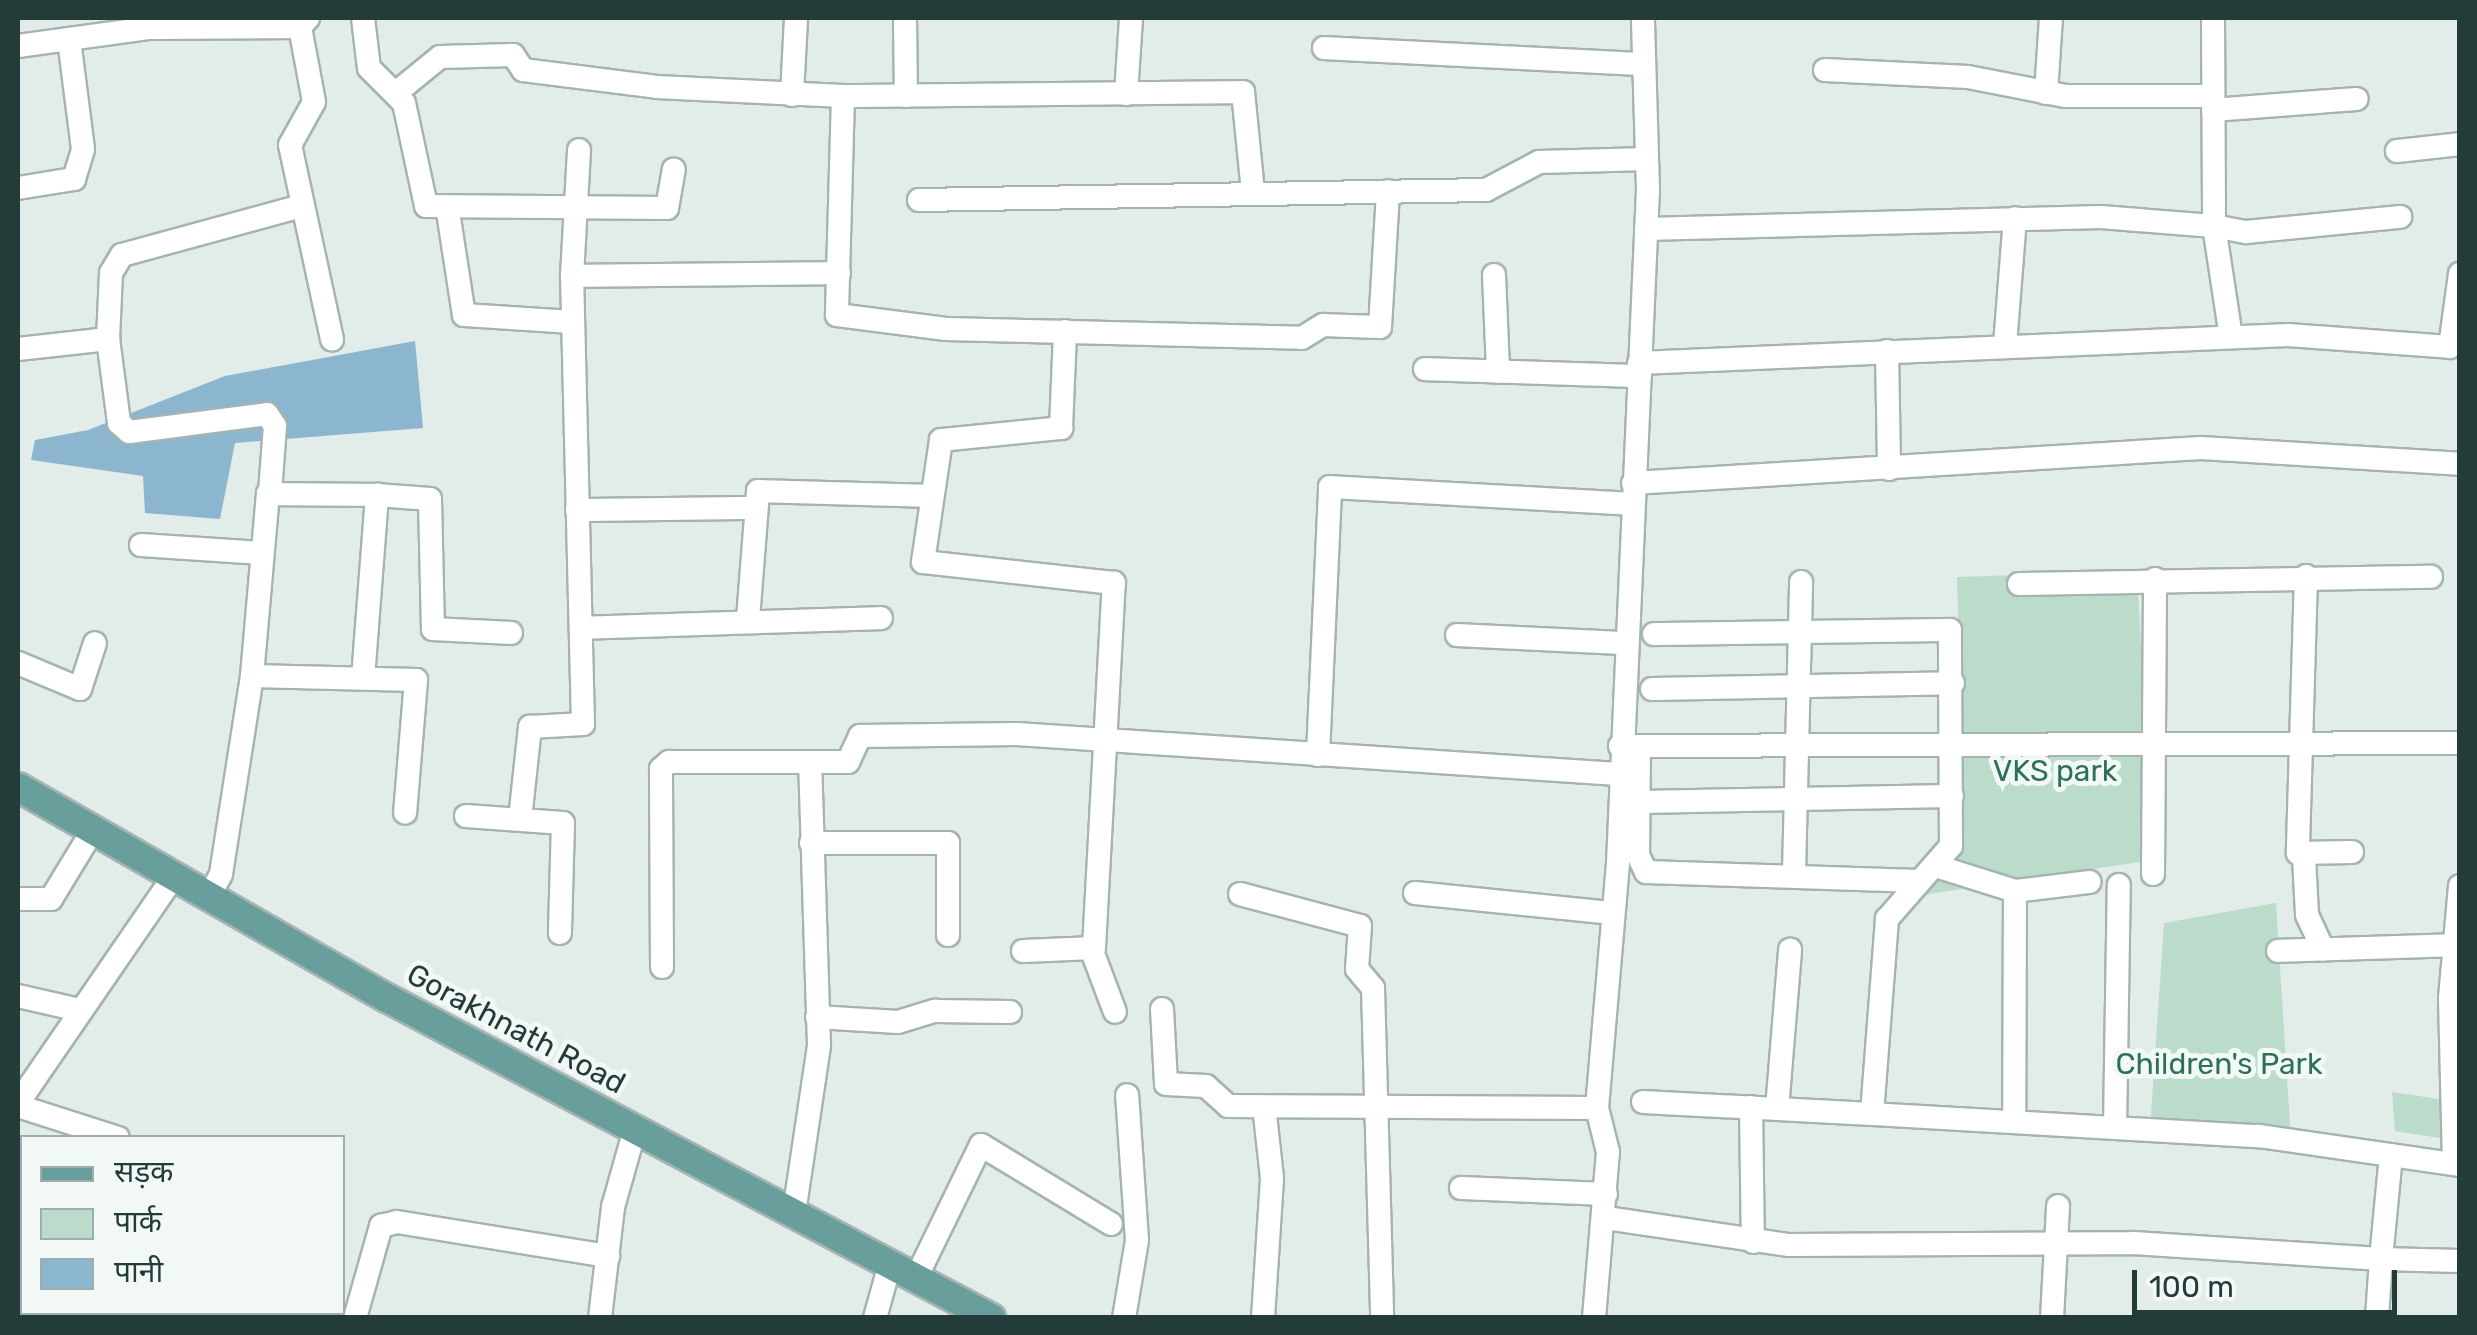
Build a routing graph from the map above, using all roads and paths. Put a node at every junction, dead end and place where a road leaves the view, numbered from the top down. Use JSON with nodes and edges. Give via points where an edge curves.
{"nodes":[{"id":1,"x":363,"y":18,"type":"edge"},
{"id":2,"x":796,"y":18,"type":"edge"},
{"id":3,"x":906,"y":18,"type":"edge"},
{"id":4,"x":1131,"y":18,"type":"edge"},
{"id":5,"x":1643,"y":18,"type":"edge"},
{"id":6,"x":2051,"y":18,"type":"edge"},
{"id":7,"x":2212,"y":18,"type":"edge"},
{"id":8,"x":304,"y":22,"type":"edge"},
{"id":9,"x":68,"y":39,"type":"junction"},
{"id":10,"x":18,"y":46,"type":"edge"},
{"id":11,"x":1324,"y":48,"type":"dead end"},
{"id":12,"x":1644,"y":64,"type":"junction"},
{"id":13,"x":1826,"y":70,"type":"dead end"},
{"id":14,"x":397,"y":92,"type":"junction"},
{"id":15,"x":2046,"y":93,"type":"junction"},
{"id":16,"x":1126,"y":94,"type":"junction"},
{"id":17,"x":792,"y":95,"type":"junction"},
{"id":18,"x":843,"y":96,"type":"junction"},
{"id":19,"x":906,"y":96,"type":"junction"},
{"id":20,"x":2356,"y":99,"type":"dead end"},
{"id":21,"x":2213,"y":103,"type":"junction"},
{"id":22,"x":2460,"y":144,"type":"edge"},
{"id":23,"x":579,"y":150,"type":"dead end"},
{"id":24,"x":2396,"y":151,"type":"dead end"},
{"id":25,"x":1647,"y":160,"type":"junction"},
{"id":26,"x":674,"y":170,"type":"dead end"},
{"id":27,"x":18,"y":188,"type":"edge"},
{"id":28,"x":1388,"y":191,"type":"junction"},
{"id":29,"x":1253,"y":192,"type":"junction"},
{"id":30,"x":919,"y":200,"type":"dead end"},
{"id":31,"x":301,"y":206,"type":"junction"},
{"id":32,"x":574,"y":208,"type":"junction"},
{"id":33,"x":448,"y":212,"type":"junction"},
{"id":34,"x":2400,"y":217,"type":"dead end"},
{"id":35,"x":2014,"y":218,"type":"junction"},
{"id":36,"x":2214,"y":226,"type":"junction"},
{"id":37,"x":1646,"y":229,"type":"junction"},
{"id":38,"x":839,"y":274,"type":"junction"},
{"id":39,"x":2460,"y":274,"type":"edge"},
{"id":40,"x":1494,"y":275,"type":"dead end"},
{"id":41,"x":572,"y":276,"type":"junction"},
{"id":42,"x":573,"y":322,"type":"junction"},
{"id":43,"x":1065,"y":331,"type":"junction"},
{"id":44,"x":2230,"y":337,"type":"junction"},
{"id":45,"x":108,"y":339,"type":"junction"},
{"id":46,"x":332,"y":340,"type":"dead end"},
{"id":47,"x":2005,"y":345,"type":"junction"},
{"id":48,"x":2455,"y":347,"type":"edge"},
{"id":49,"x":18,"y":350,"type":"edge"},
{"id":50,"x":1888,"y":350,"type":"junction"},
{"id":51,"x":1425,"y":370,"type":"dead end"},
{"id":52,"x":1639,"y":370,"type":"junction"},
{"id":53,"x":1498,"y":372,"type":"junction"},
{"id":54,"x":2460,"y":464,"type":"edge"},
{"id":55,"x":1888,"y":469,"type":"junction"},
{"id":56,"x":270,"y":493,"type":"junction"},
{"id":57,"x":1632,"y":494,"type":"junction"},
{"id":58,"x":376,"y":495,"type":"junction"},
{"id":59,"x":932,"y":496,"type":"junction"},
{"id":60,"x":754,"y":508,"type":"junction"},
{"id":61,"x":578,"y":510,"type":"junction"},
{"id":62,"x":141,"y":545,"type":"dead end"},
{"id":63,"x":262,"y":553,"type":"junction"},
{"id":64,"x":2306,"y":576,"type":"junction"},
{"id":65,"x":2431,"y":577,"type":"dead end"},
{"id":66,"x":2156,"y":579,"type":"junction"},
{"id":67,"x":1801,"y":582,"type":"dead end"},
{"id":68,"x":2019,"y":584,"type":"dead end"},
{"id":69,"x":882,"y":618,"type":"dead end"},
{"id":70,"x":748,"y":619,"type":"junction"},
{"id":71,"x":581,"y":628,"type":"junction"},
{"id":72,"x":1800,"y":629,"type":"junction"},
{"id":73,"x":510,"y":633,"type":"dead end"},
{"id":74,"x":1457,"y":634,"type":"dead end"},
{"id":75,"x":1654,"y":634,"type":"dead end"},
{"id":76,"x":95,"y":642,"type":"dead end"},
{"id":77,"x":1621,"y":643,"type":"junction"},
{"id":78,"x":18,"y":663,"type":"edge"},
{"id":79,"x":252,"y":676,"type":"junction"},
{"id":80,"x":364,"y":678,"type":"junction"},
{"id":81,"x":1953,"y":684,"type":"junction"},
{"id":82,"x":1800,"y":685,"type":"junction"},
{"id":83,"x":1652,"y":688,"type":"dead end"},
{"id":84,"x":1109,"y":740,"type":"junction"},
{"id":85,"x":2460,"y":743,"type":"edge"},
{"id":86,"x":2154,"y":744,"type":"junction"},
{"id":87,"x":2300,"y":744,"type":"junction"},
{"id":88,"x":1796,"y":745,"type":"junction"},
{"id":89,"x":1952,"y":745,"type":"junction"},
{"id":90,"x":1630,"y":746,"type":"junction"},
{"id":91,"x":1318,"y":755,"type":"junction"},
{"id":92,"x":810,"y":762,"type":"junction"},
{"id":93,"x":1618,"y":774,"type":"junction"},
{"id":94,"x":18,"y":788,"type":"edge"},
{"id":95,"x":1952,"y":796,"type":"junction"},
{"id":96,"x":1795,"y":799,"type":"junction"},
{"id":97,"x":1639,"y":802,"type":"junction"},
{"id":98,"x":405,"y":813,"type":"dead end"},
{"id":99,"x":466,"y":816,"type":"dead end"},
{"id":100,"x":520,"y":819,"type":"junction"},
{"id":101,"x":92,"y":830,"type":"junction"},
{"id":102,"x":811,"y":843,"type":"junction"},
{"id":103,"x":2352,"y":852,"type":"dead end"},
{"id":104,"x":2304,"y":857,"type":"junction"},
{"id":105,"x":1939,"y":866,"type":"junction"},
{"id":106,"x":1794,"y":873,"type":"junction"},
{"id":107,"x":2153,"y":874,"type":"dead end"},
{"id":108,"x":174,"y":876,"type":"junction"},
{"id":109,"x":1918,"y":881,"type":"junction"},
{"id":110,"x":2090,"y":882,"type":"dead end"},
{"id":111,"x":2119,"y":885,"type":"dead end"},
{"id":112,"x":2460,"y":886,"type":"edge"},
{"id":113,"x":2016,"y":891,"type":"junction"},
{"id":114,"x":1415,"y":893,"type":"dead end"},
{"id":115,"x":1240,"y":894,"type":"dead end"},
{"id":116,"x":208,"y":896,"type":"junction"},
{"id":117,"x":18,"y":899,"type":"edge"},
{"id":118,"x":1614,"y":913,"type":"junction"},
{"id":119,"x":560,"y":932,"type":"dead end"},
{"id":120,"x":948,"y":935,"type":"dead end"},
{"id":121,"x":2456,"y":945,"type":"junction"},
{"id":122,"x":2324,"y":949,"type":"junction"},
{"id":123,"x":1022,"y":950,"type":"dead end"},
{"id":124,"x":1790,"y":950,"type":"dead end"},
{"id":125,"x":2278,"y":950,"type":"dead end"},
{"id":126,"x":1092,"y":951,"type":"junction"},
{"id":127,"x":662,"y":967,"type":"dead end"},
{"id":128,"x":18,"y":996,"type":"edge"},
{"id":129,"x":2455,"y":999,"type":"edge"},
{"id":130,"x":1162,"y":1008,"type":"dead end"},
{"id":131,"x":79,"y":1010,"type":"junction"},
{"id":132,"x":1010,"y":1012,"type":"dead end"},
{"id":133,"x":1114,"y":1012,"type":"dead end"},
{"id":134,"x":817,"y":1017,"type":"junction"},
{"id":135,"x":20,"y":1094,"type":"edge"},
{"id":136,"x":1126,"y":1095,"type":"dead end"},
{"id":137,"x":1643,"y":1102,"type":"dead end"},
{"id":138,"x":1264,"y":1106,"type":"junction"},
{"id":139,"x":1378,"y":1106,"type":"junction"},
{"id":140,"x":1597,"y":1108,"type":"junction"},
{"id":141,"x":1751,"y":1108,"type":"junction"},
{"id":142,"x":1777,"y":1108,"type":"junction"},
{"id":143,"x":1872,"y":1114,"type":"junction"},
{"id":144,"x":2014,"y":1122,"type":"junction"},
{"id":145,"x":2115,"y":1127,"type":"junction"},
{"id":146,"x":635,"y":1129,"type":"junction"},
{"id":147,"x":111,"y":1135,"type":"edge"},
{"id":148,"x":2390,"y":1155,"type":"junction"},
{"id":149,"x":2457,"y":1164,"type":"edge"},
{"id":150,"x":1461,"y":1188,"type":"dead end"},
{"id":151,"x":1606,"y":1206,"type":"junction"},
{"id":152,"x":2058,"y":1206,"type":"dead end"},
{"id":153,"x":794,"y":1214,"type":"junction"},
{"id":154,"x":1111,"y":1224,"type":"dead end"},
{"id":155,"x":1753,"y":1242,"type":"junction"},
{"id":156,"x":2056,"y":1242,"type":"junction"},
{"id":157,"x":608,"y":1256,"type":"junction"},
{"id":158,"x":2382,"y":1259,"type":"junction"},
{"id":159,"x":2460,"y":1261,"type":"edge"},
{"id":160,"x":890,"y":1264,"type":"junction"},
{"id":161,"x":916,"y":1278,"type":"junction"},
{"id":162,"x":1601,"y":1316,"type":"edge"},
{"id":163,"x":355,"y":1318,"type":"edge"},
{"id":164,"x":600,"y":1318,"type":"edge"},
{"id":165,"x":875,"y":1318,"type":"edge"},
{"id":166,"x":991,"y":1318,"type":"edge"},
{"id":167,"x":1124,"y":1318,"type":"edge"},
{"id":168,"x":1263,"y":1318,"type":"edge"},
{"id":169,"x":1382,"y":1318,"type":"edge"},
{"id":170,"x":2052,"y":1318,"type":"edge"},
{"id":171,"x":2377,"y":1318,"type":"edge"}],
"edges":[{"from":1,"to":14,"type":"street","via":[[370,68]]},
{"from":2,"to":17,"type":"street"},
{"from":3,"to":19,"type":"street"},
{"from":4,"to":16,"type":"street"},
{"from":5,"to":12,"type":"street"},
{"from":6,"to":15,"type":"street"},
{"from":7,"to":21,"type":"street"},
{"from":8,"to":9,"type":"street","via":[[150,28]]},
{"from":8,"to":31,"type":"street","via":[[314,102],[291,130]]},
{"from":9,"to":10,"type":"street"},
{"from":9,"to":27,"type":"street","via":[[83,149],[74,179]]},
{"from":11,"to":12,"type":"street"},
{"from":12,"to":25,"type":"street"},
{"from":13,"to":15,"type":"street","via":[[1968,77]]},
{"from":14,"to":17,"type":"street","via":[[440,57],[512,55],[522,70]]},
{"from":14,"to":33,"type":"street","via":[[420,198]]},
{"from":15,"to":21,"type":"street"},
{"from":16,"to":19,"type":"street"},
{"from":16,"to":29,"type":"street","via":[[1243,92]]},
{"from":17,"to":18,"type":"street"},
{"from":18,"to":19,"type":"street"},
{"from":18,"to":38,"type":"street"},
{"from":20,"to":21,"type":"street"},
{"from":21,"to":36,"type":"street"},
{"from":22,"to":24,"type":"street"},
{"from":23,"to":32,"type":"street"},
{"from":25,"to":28,"type":"street","via":[[1539,162],[1486,190]]},
{"from":25,"to":37,"type":"street"},
{"from":26,"to":32,"type":"street","via":[[666,208]]},
{"from":28,"to":29,"type":"street"},
{"from":28,"to":43,"type":"street","via":[[1380,327],[1324,326],[1302,338]]},
{"from":29,"to":30,"type":"street"},
{"from":31,"to":45,"type":"street","via":[[122,254],[111,273]]},
{"from":31,"to":46,"type":"street"},
{"from":32,"to":33,"type":"street"},
{"from":32,"to":41,"type":"street"},
{"from":33,"to":42,"type":"street","via":[[464,315]]},
{"from":34,"to":36,"type":"street","via":[[2246,232]]},
{"from":35,"to":36,"type":"street"},
{"from":35,"to":37,"type":"street"},
{"from":35,"to":47,"type":"street"},
{"from":36,"to":44,"type":"street"},
{"from":37,"to":52,"type":"street"},
{"from":38,"to":41,"type":"street"},
{"from":38,"to":43,"type":"street","via":[[843,320]]},
{"from":39,"to":48,"type":"street"},
{"from":40,"to":53,"type":"street"},
{"from":41,"to":42,"type":"street"},
{"from":42,"to":61,"type":"street"},
{"from":43,"to":59,"type":"street","via":[[1062,428],[942,438]]},
{"from":44,"to":47,"type":"street"},
{"from":44,"to":48,"type":"street"},
{"from":45,"to":49,"type":"street"},
{"from":45,"to":56,"type":"street","via":[[119,423],[128,432],[267,414],[276,426]]},
{"from":47,"to":50,"type":"street"},
{"from":50,"to":52,"type":"street"},
{"from":50,"to":55,"type":"street"},
{"from":51,"to":53,"type":"street"},
{"from":52,"to":53,"type":"street"},
{"from":52,"to":57,"type":"street"},
{"from":54,"to":55,"type":"street","via":[[2201,448]]},
{"from":55,"to":57,"type":"street"},
{"from":56,"to":58,"type":"street"},
{"from":56,"to":63,"type":"street"},
{"from":57,"to":77,"type":"street"},
{"from":57,"to":91,"type":"street","via":[[1330,487]]},
{"from":58,"to":73,"type":"street","via":[[430,499],[433,629]]},
{"from":58,"to":80,"type":"street"},
{"from":59,"to":60,"type":"street","via":[[775,486],[758,491]]},
{"from":59,"to":84,"type":"street","via":[[923,565],[1114,583]]},
{"from":60,"to":61,"type":"street"},
{"from":60,"to":70,"type":"street"},
{"from":61,"to":71,"type":"street"},
{"from":62,"to":63,"type":"street"},
{"from":63,"to":79,"type":"street"},
{"from":64,"to":65,"type":"street"},
{"from":64,"to":66,"type":"street"},
{"from":64,"to":87,"type":"street"},
{"from":66,"to":68,"type":"street"},
{"from":66,"to":86,"type":"street"},
{"from":67,"to":72,"type":"street"},
{"from":69,"to":70,"type":"street"},
{"from":70,"to":71,"type":"street"},
{"from":71,"to":100,"type":"street","via":[[583,724],[530,728]]},
{"from":72,"to":75,"type":"street"},
{"from":72,"to":81,"type":"street","via":[[1950,630]]},
{"from":72,"to":82,"type":"street"},
{"from":74,"to":77,"type":"street"},
{"from":76,"to":78,"type":"street","via":[[80,689]]},
{"from":77,"to":90,"type":"street"},
{"from":79,"to":80,"type":"street"},
{"from":79,"to":116,"type":"street","via":[[221,874]]},
{"from":80,"to":98,"type":"street","via":[[416,680]]},
{"from":81,"to":82,"type":"street"},
{"from":81,"to":89,"type":"street"},
{"from":82,"to":83,"type":"street"},
{"from":82,"to":88,"type":"street"},
{"from":84,"to":91,"type":"street"},
{"from":84,"to":92,"type":"street","via":[[860,736],[850,761]]},
{"from":84,"to":126,"type":"street"},
{"from":85,"to":87,"type":"street"},
{"from":86,"to":87,"type":"street"},
{"from":86,"to":89,"type":"street"},
{"from":86,"to":107,"type":"street"},
{"from":87,"to":104,"type":"street"},
{"from":88,"to":89,"type":"street"},
{"from":88,"to":90,"type":"street"},
{"from":88,"to":96,"type":"street"},
{"from":89,"to":95,"type":"street"},
{"from":90,"to":93,"type":"street"},
{"from":90,"to":97,"type":"street"},
{"from":91,"to":93,"type":"street"},
{"from":92,"to":102,"type":"street"},
{"from":92,"to":127,"type":"street","via":[[662,764]]},
{"from":93,"to":118,"type":"street"},
{"from":94,"to":101,"type":"main road","name":"Gorakhnath Road"},
{"from":95,"to":96,"type":"street"},
{"from":95,"to":105,"type":"street","via":[[1951,846]]},
{"from":96,"to":97,"type":"street"},
{"from":96,"to":106,"type":"street"},
{"from":97,"to":106,"type":"street","via":[[1646,872]]},
{"from":99,"to":100,"type":"street"},
{"from":100,"to":119,"type":"street","via":[[564,824]]},
{"from":101,"to":108,"type":"main road","name":"Gorakhnath Road"},
{"from":101,"to":117,"type":"street","via":[[51,899]]},
{"from":102,"to":120,"type":"street","via":[[948,843]]},
{"from":102,"to":134,"type":"street"},
{"from":103,"to":104,"type":"street"},
{"from":104,"to":122,"type":"street","via":[[2307,915]]},
{"from":105,"to":109,"type":"street"},
{"from":105,"to":113,"type":"street"},
{"from":106,"to":109,"type":"street"},
{"from":108,"to":116,"type":"main road","name":"Gorakhnath Road"},
{"from":108,"to":131,"type":"street"},
{"from":109,"to":143,"type":"street","via":[[1886,919]]},
{"from":110,"to":113,"type":"street"},
{"from":111,"to":145,"type":"street"},
{"from":112,"to":121,"type":"street"},
{"from":113,"to":144,"type":"street"},
{"from":114,"to":118,"type":"street"},
{"from":115,"to":139,"type":"street","via":[[1359,922]]},
{"from":116,"to":146,"type":"main road","name":"Gorakhnath Road"},
{"from":118,"to":140,"type":"street"},
{"from":121,"to":122,"type":"street"},
{"from":121,"to":129,"type":"street"},
{"from":122,"to":125,"type":"street"},
{"from":123,"to":126,"type":"street"},
{"from":124,"to":142,"type":"street"},
{"from":126,"to":133,"type":"street"},
{"from":128,"to":131,"type":"street"},
{"from":129,"to":149,"type":"street"},
{"from":130,"to":138,"type":"street","via":[[1168,1086],[1206,1086],[1222,1104]]},
{"from":131,"to":135,"type":"street"},
{"from":132,"to":134,"type":"street","via":[[936,1010],[898,1022]]},
{"from":134,"to":153,"type":"street","via":[[806,1176]]},
{"from":135,"to":147,"type":"street"},
{"from":136,"to":167,"type":"street","via":[[1136,1240]]},
{"from":137,"to":141,"type":"street"},
{"from":138,"to":139,"type":"street"},
{"from":138,"to":168,"type":"street","via":[[1272,1178]]},
{"from":139,"to":140,"type":"street"},
{"from":139,"to":169,"type":"street"},
{"from":140,"to":151,"type":"street"},
{"from":141,"to":142,"type":"street"},
{"from":141,"to":155,"type":"street"},
{"from":142,"to":143,"type":"street"},
{"from":143,"to":144,"type":"street"},
{"from":144,"to":145,"type":"street"},
{"from":145,"to":148,"type":"street"},
{"from":146,"to":153,"type":"main road","name":"Gorakhnath Road"},
{"from":146,"to":157,"type":"street"},
{"from":148,"to":149,"type":"street"},
{"from":148,"to":158,"type":"street"},
{"from":150,"to":151,"type":"street"},
{"from":151,"to":155,"type":"street"},
{"from":151,"to":162,"type":"street"},
{"from":152,"to":156,"type":"street"},
{"from":153,"to":160,"type":"main road","name":"Gorakhnath Road"},
{"from":154,"to":161,"type":"street","via":[[981,1146]]},
{"from":155,"to":156,"type":"street"},
{"from":156,"to":158,"type":"street"},
{"from":156,"to":170,"type":"street"},
{"from":157,"to":163,"type":"street","via":[[397,1222],[381,1226]]},
{"from":157,"to":164,"type":"street"},
{"from":158,"to":159,"type":"street"},
{"from":158,"to":171,"type":"street"},
{"from":160,"to":161,"type":"main road","name":"Gorakhnath Road"},
{"from":160,"to":165,"type":"street"},
{"from":161,"to":166,"type":"main road","name":"Gorakhnath Road"}]}
